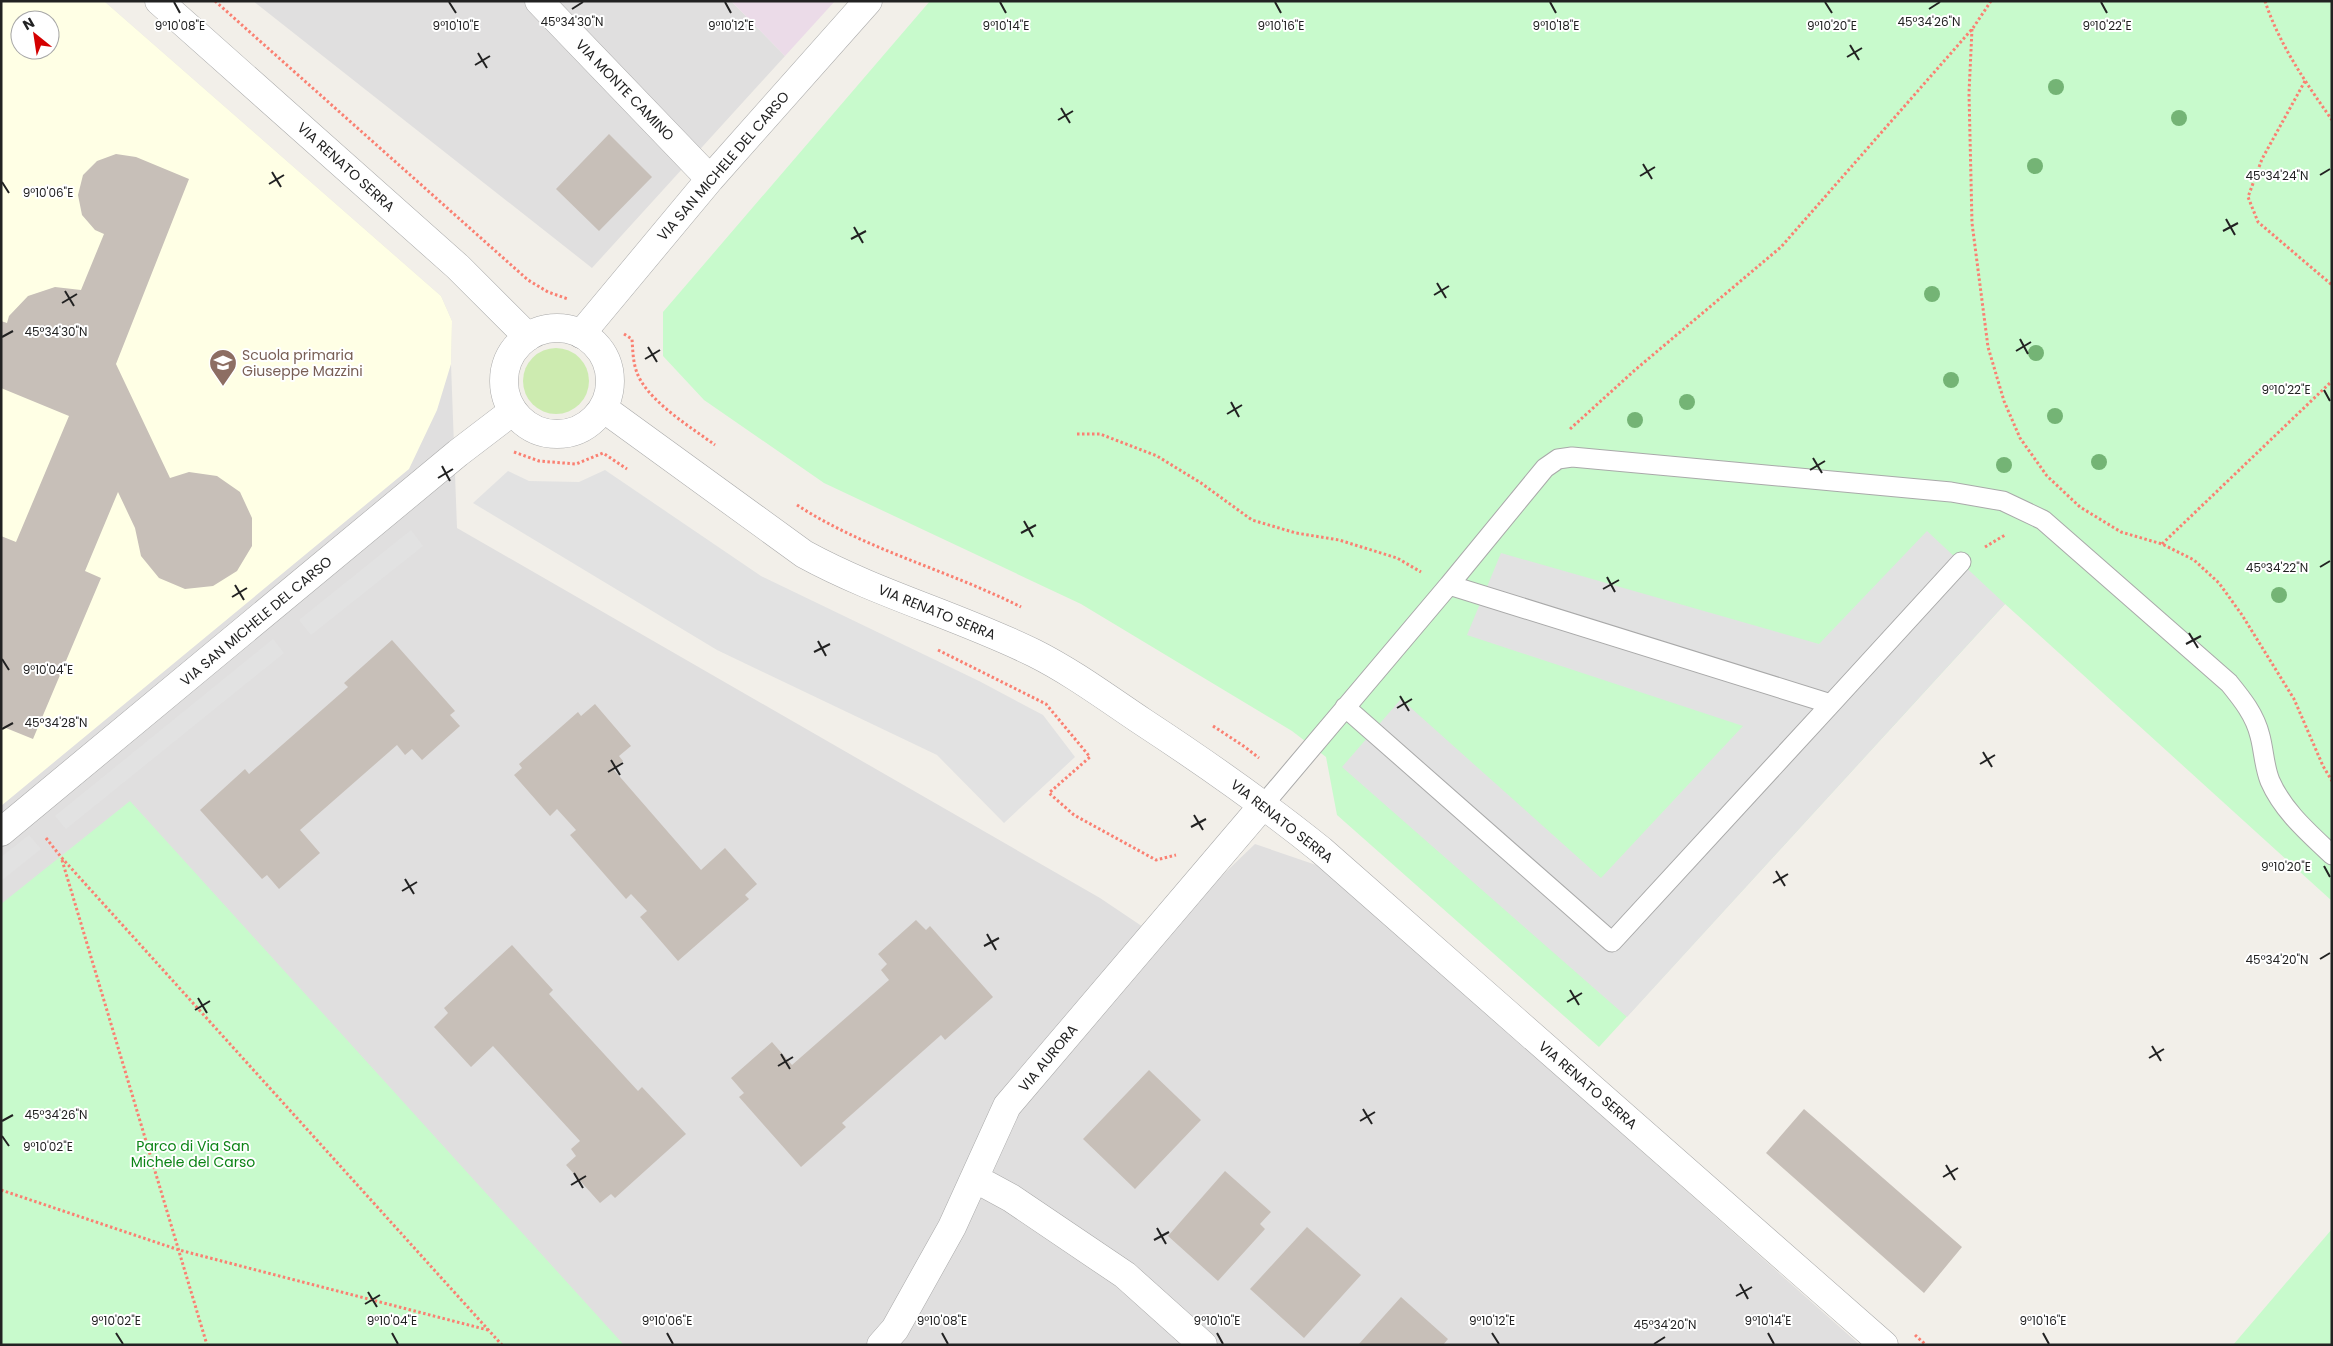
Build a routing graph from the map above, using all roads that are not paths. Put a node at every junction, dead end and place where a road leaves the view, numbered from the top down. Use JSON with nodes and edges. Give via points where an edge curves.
{"nodes":[{"id":1,"x":159,"y":1,"type":"edge"},
{"id":2,"x":540,"y":1,"type":"edge"},
{"id":3,"x":868,"y":1,"type":"edge"},
{"id":4,"x":710,"y":179,"type":"junction"},
{"id":5,"x":589,"y":325,"type":"junction"},
{"id":6,"x":528,"y":337,"type":"junction"},
{"id":7,"x":603,"y":408,"type":"junction"},
{"id":8,"x":513,"y":411,"type":"junction"},
{"id":9,"x":1961,"y":562,"type":"dead end"},
{"id":10,"x":1449,"y":585,"type":"junction"},
{"id":11,"x":1831,"y":704,"type":"junction"},
{"id":12,"x":1345,"y":707,"type":"junction"},
{"id":13,"x":1264,"y":804,"type":"junction"},
{"id":14,"x":1,"y":832,"type":"edge"},
{"id":15,"x":2332,"y":855,"type":"edge"},
{"id":16,"x":976,"y":1179,"type":"junction"},
{"id":17,"x":882,"y":1345,"type":"edge"},
{"id":18,"x":1202,"y":1345,"type":"edge"},
{"id":19,"x":1884,"y":1345,"type":"edge"}],
"edges":[{"from":1,"to":6,"type":"street","name":"VIA RENATO SERRA","via":[[458,267]]},
{"from":2,"to":4,"type":"street","name":"VIA MONTE CAMINO"},
{"from":3,"to":4,"type":"street","name":"VIA SAN MICHELE DEL CARSO"},
{"from":4,"to":5,"type":"street","name":"VIA SAN MICHELE DEL CARSO"},
{"from":5,"to":6,"type":"street","via":[[538,332]]},
{"from":5,"to":7,"type":"street","via":[[609,370],[609,388]]},
{"from":6,"to":8,"type":"street","via":[[512,353],[505,369],[506,397]]},
{"from":7,"to":8,"type":"street","via":[[592,421],[577,430],[558,434],[541,432],[525,424]]},
{"from":7,"to":13,"type":"street","name":"VIA RENATO SERRA","via":[[804,554],[831,569],[1035,654],[1096,690]]},
{"from":8,"to":14,"type":"street","name":"VIA SAN MICHELE DEL CARSO"},
{"from":9,"to":11,"type":"lane"},
{"from":10,"to":11,"type":"lane"},
{"from":10,"to":12,"type":"lane"},
{"from":10,"to":15,"type":"lane","via":[[1545,468],[1558,459],[1572,457],[1951,492],[2003,501],[2043,520],[2229,683],[2248,707],[2260,735],[2270,782],[2286,808]]},
{"from":11,"to":12,"type":"lane","via":[[1612,942]]},
{"from":12,"to":13,"type":"lane"},
{"from":13,"to":16,"type":"street","name":"VIA AURORA","via":[[1007,1106],[987,1145]]},
{"from":13,"to":19,"type":"street","name":"VIA RENATO SERRA","via":[[1321,850]]},
{"from":16,"to":17,"type":"street","name":"VIA AURORA","via":[[895,1329]]},
{"from":16,"to":18,"type":"street","via":[[1125,1275]]}]}
